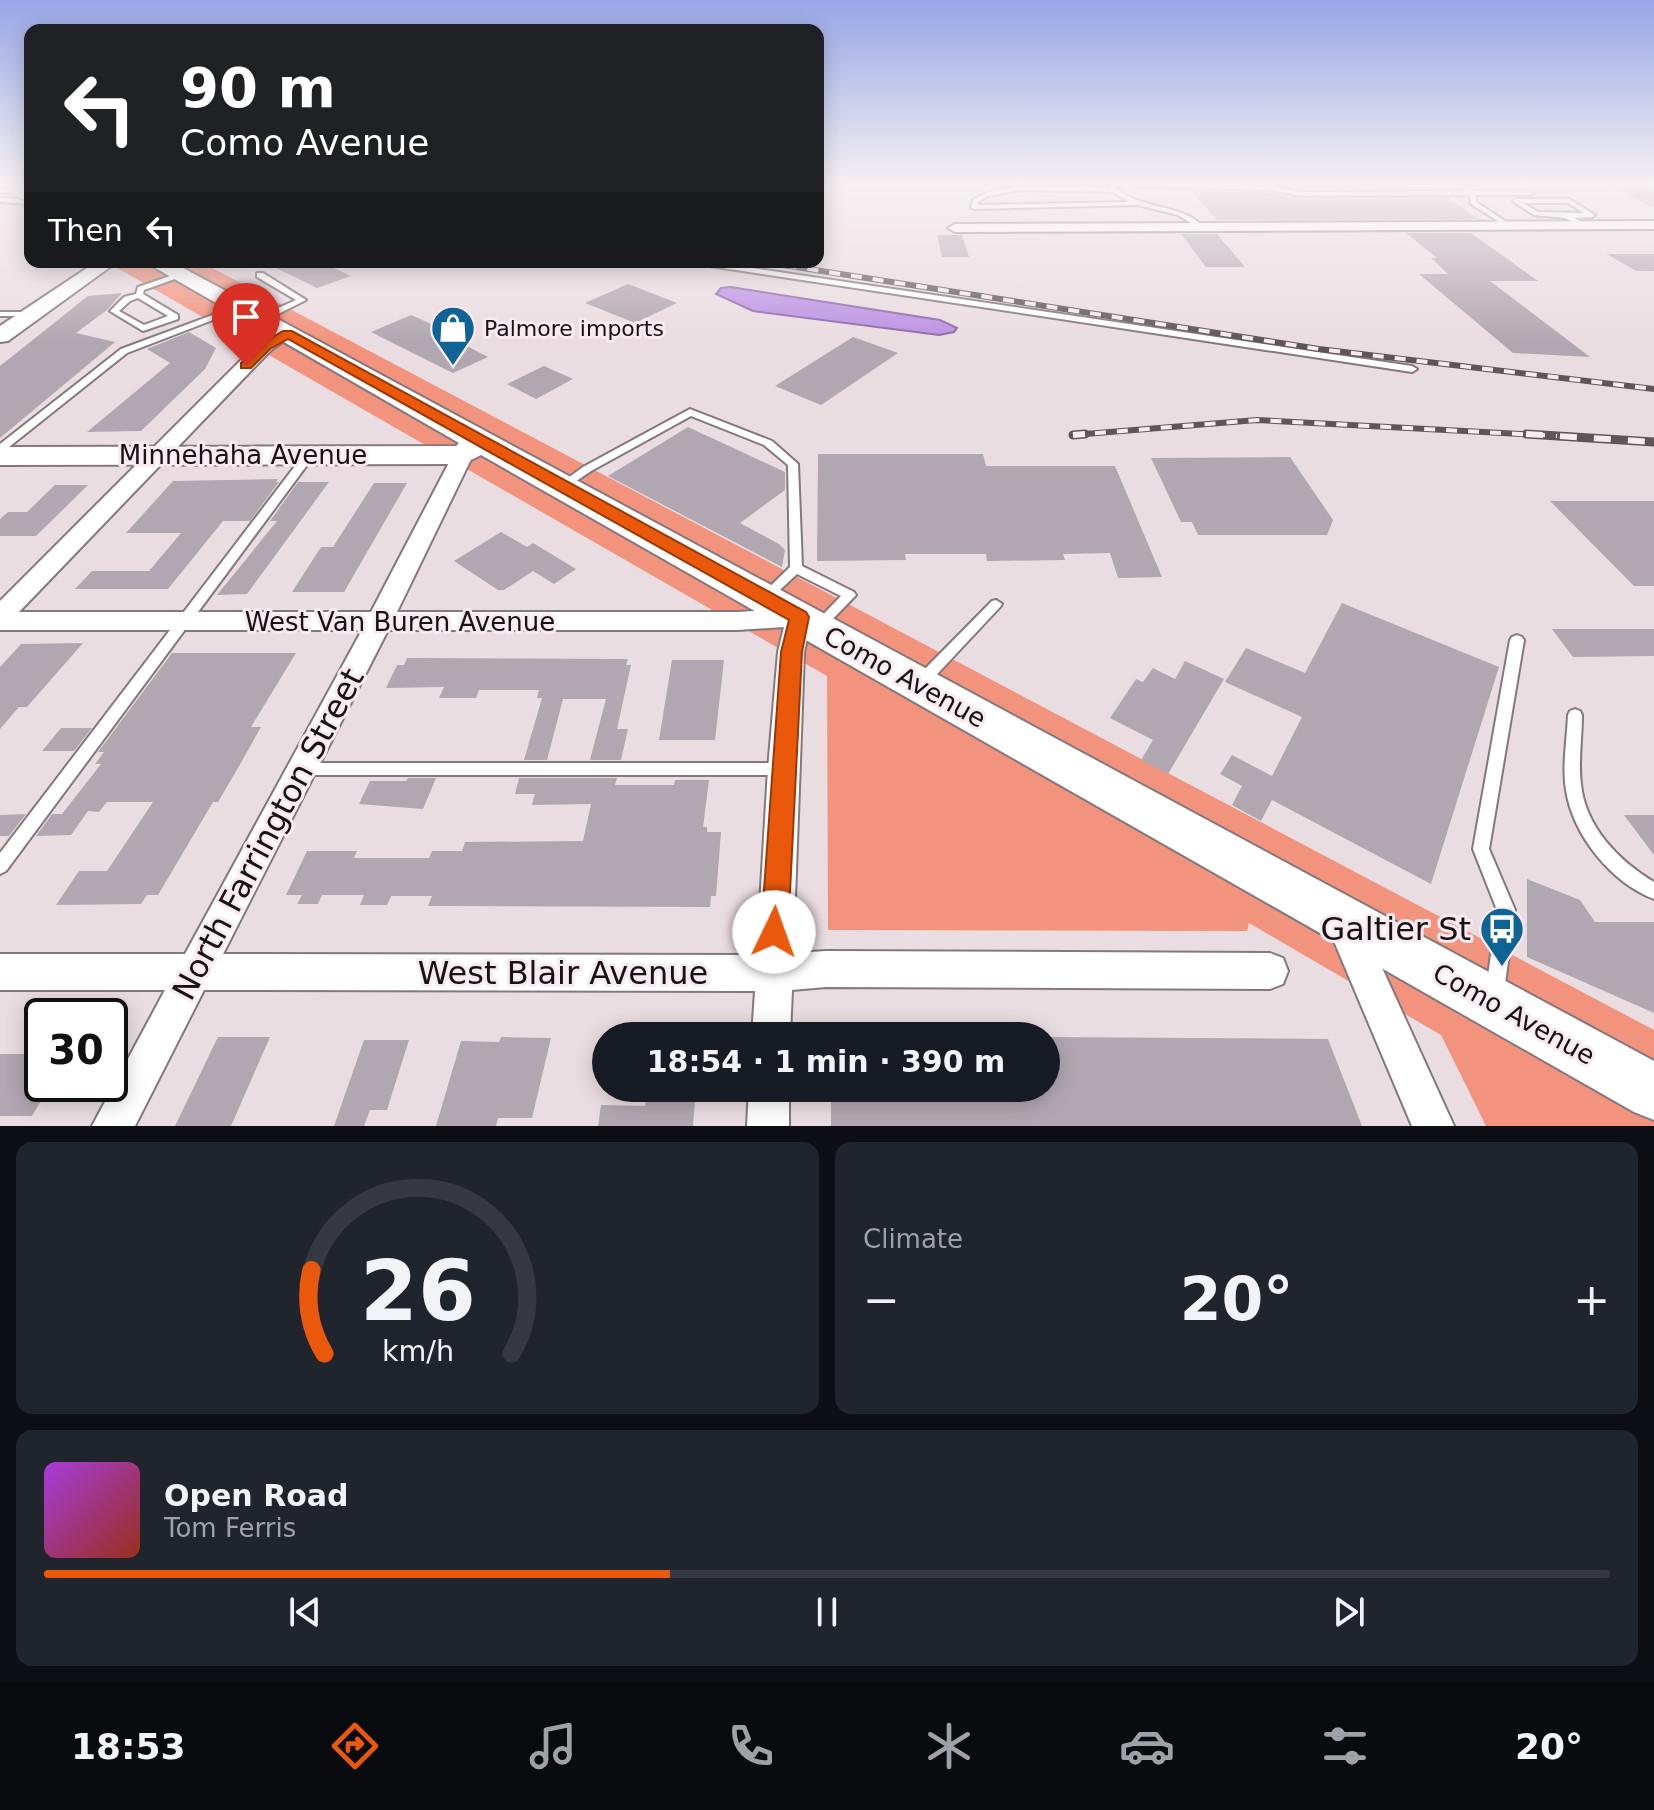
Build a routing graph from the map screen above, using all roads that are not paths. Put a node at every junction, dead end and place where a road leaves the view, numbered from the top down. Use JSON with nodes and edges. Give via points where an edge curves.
{"nodes":[{"id":1,"x":99,"y":268,"type":"edge"},
{"id":2,"x":168,"y":268,"type":"edge"},
{"id":3,"x":736,"y":268,"type":"edge"},
{"id":4,"x":182,"y":275,"type":"junction"},
{"id":5,"x":260,"y":275,"type":"dead end"},
{"id":6,"x":139,"y":295,"type":"junction"},
{"id":7,"x":251,"y":313,"type":"junction"},
{"id":8,"x":0,"y":314,"type":"edge"},
{"id":9,"x":32,"y":314,"type":"junction"},
{"id":10,"x":287,"y":333,"type":"junction"},
{"id":11,"x":0,"y":336,"type":"edge"},
{"id":12,"x":1412,"y":369,"type":"dead end"},
{"id":13,"x":472,"y":448,"type":"junction"},
{"id":14,"x":0,"y":449,"type":"edge"},
{"id":15,"x":156,"y":455,"type":"junction"},
{"id":16,"x":309,"y":455,"type":"junction"},
{"id":17,"x":0,"y":456,"type":"edge"},
{"id":18,"x":562,"y":486,"type":"junction"},
{"id":19,"x":796,"y":568,"type":"junction"},
{"id":20,"x":996,"y":604,"type":"dead end"},
{"id":21,"x":794,"y":614,"type":"junction"},
{"id":22,"x":0,"y":618,"type":"edge"},
{"id":23,"x":184,"y":621,"type":"junction"},
{"id":24,"x":379,"y":622,"type":"junction"},
{"id":25,"x":1517,"y":640,"type":"dead end"},
{"id":26,"x":919,"y":685,"type":"junction"},
{"id":27,"x":1575,"y":715,"type":"dead end"},
{"id":28,"x":302,"y":769,"type":"junction"},
{"id":29,"x":783,"y":769,"type":"junction"},
{"id":30,"x":0,"y":866,"type":"edge"},
{"id":31,"x":1654,"y":891,"type":"edge"},
{"id":32,"x":1343,"y":920,"type":"junction"},
{"id":33,"x":1270,"y":971,"type":"dead end"},
{"id":34,"x":0,"y":972,"type":"edge"},
{"id":35,"x":194,"y":972,"type":"junction"},
{"id":36,"x":773,"y":973,"type":"junction"},
{"id":37,"x":1493,"y":1002,"type":"junction"},
{"id":38,"x":771,"y":1022,"type":"edge"},
{"id":39,"x":1654,"y":1092,"type":"edge"},
{"id":40,"x":769,"y":1102,"type":"edge"},
{"id":41,"x":113,"y":1126,"type":"edge"},
{"id":42,"x":768,"y":1126,"type":"edge"},
{"id":43,"x":1433,"y":1126,"type":"edge"}],
"edges":[{"from":1,"to":9,"type":"street"},
{"from":2,"to":4,"type":"main road","name":"Como Avenue"},
{"from":3,"to":12,"type":"lane"},
{"from":4,"to":6,"type":"lane","via":[[141,289]]},
{"from":4,"to":7,"type":"main road","name":"Como Avenue"},
{"from":5,"to":7,"type":"lane","via":[[302,300]]},
{"from":6,"to":6,"type":"lane","via":[[171,314],[175,317],[143,328],[114,311]]},
{"from":7,"to":10,"type":"main road","name":"Como Avenue"},
{"from":7,"to":14,"type":"lane","via":[[124,351]]},
{"from":8,"to":9,"type":"lane"},
{"from":9,"to":11,"type":"street"},
{"from":10,"to":13,"type":"main road","name":"Como Avenue"},
{"from":10,"to":15,"type":"street","via":[[265,346]]},
{"from":13,"to":16,"type":"main road","name":"Minnehaha Avenue"},
{"from":13,"to":18,"type":"main road","name":"Como Avenue"},
{"from":13,"to":24,"type":"street","name":"North Farrington Street"},
{"from":15,"to":16,"type":"main road","name":"Minnehaha Avenue"},
{"from":15,"to":17,"type":"main road","name":"Minnehaha Avenue"},
{"from":15,"to":22,"type":"street"},
{"from":16,"to":23,"type":"lane"},
{"from":18,"to":19,"type":"lane","via":[[690,412],[768,443],[793,464]]},
{"from":18,"to":21,"type":"main road","name":"Como Avenue"},
{"from":19,"to":21,"type":"lane"},
{"from":19,"to":21,"type":"lane","via":[[850,595]]},
{"from":20,"to":26,"type":"lane"},
{"from":21,"to":24,"type":"street","name":"West Van Buren Avenue","via":[[738,621]]},
{"from":21,"to":26,"type":"main road","name":"Como Avenue"},
{"from":21,"to":29,"type":"street"},
{"from":22,"to":23,"type":"street","name":"West Van Buren Avenue"},
{"from":23,"to":24,"type":"street","name":"West Van Buren Avenue"},
{"from":23,"to":30,"type":"lane"},
{"from":24,"to":28,"type":"street","name":"North Farrington Street"},
{"from":25,"to":37,"type":"lane","via":[[1481,849],[1506,910]]},
{"from":26,"to":32,"type":"main road","name":"Como Avenue"},
{"from":27,"to":31,"type":"lane","via":[[1575,796],[1599,846],[1627,876]]},
{"from":28,"to":29,"type":"lane"},
{"from":28,"to":35,"type":"street","name":"North Farrington Street"},
{"from":29,"to":36,"type":"street"},
{"from":32,"to":37,"type":"main road","name":"Como Avenue"},
{"from":32,"to":43,"type":"street"},
{"from":33,"to":36,"type":"street","name":"West Blair Avenue"},
{"from":34,"to":35,"type":"street","name":"West Blair Avenue"},
{"from":35,"to":36,"type":"street","name":"West Blair Avenue"},
{"from":35,"to":41,"type":"street","name":"North Farrington Street"},
{"from":36,"to":38,"type":"street"},
{"from":37,"to":39,"type":"main road","name":"Como Avenue"},
{"from":40,"to":42,"type":"street"}]}
